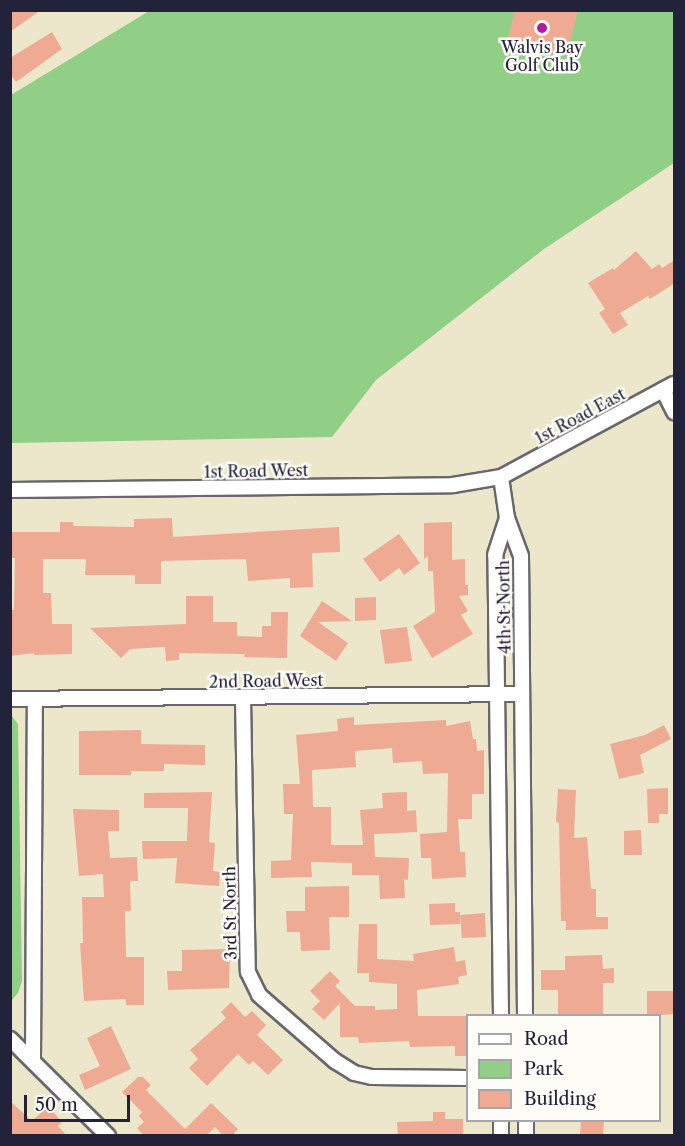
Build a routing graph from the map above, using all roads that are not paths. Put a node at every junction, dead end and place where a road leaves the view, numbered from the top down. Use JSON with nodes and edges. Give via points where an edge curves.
{"nodes":[{"id":1,"x":669,"y":387,"type":"edge"},
{"id":2,"x":675,"y":412,"type":"edge"},
{"id":3,"x":501,"y":477,"type":"junction"},
{"id":4,"x":10,"y":490,"type":"edge"},
{"id":5,"x":507,"y":518,"type":"junction"},
{"id":6,"x":498,"y":693,"type":"junction"},
{"id":7,"x":522,"y":694,"type":"junction"},
{"id":8,"x":243,"y":698,"type":"junction"},
{"id":9,"x":10,"y":699,"type":"edge"},
{"id":10,"x":35,"y":699,"type":"junction"},
{"id":11,"x":501,"y":1014,"type":"edge"},
{"id":12,"x":525,"y":1014,"type":"edge"},
{"id":13,"x":10,"y":1039,"type":"edge"},
{"id":14,"x":33,"y":1060,"type":"junction"},
{"id":15,"x":466,"y":1078,"type":"edge"},
{"id":16,"x":108,"y":1136,"type":"edge"}],
"edges":[{"from":1,"to":2,"type":"street"},
{"from":1,"to":3,"type":"street","name":"1st Road East"},
{"from":3,"to":4,"type":"street","name":"1st Road West","via":[[453,485]]},
{"from":3,"to":5,"type":"street"},
{"from":5,"to":6,"type":"street","name":"4th St North","via":[[495,555]]},
{"from":5,"to":7,"type":"street","name":"4th St North","via":[[521,556]]},
{"from":6,"to":7,"type":"street","name":"2nd Road West"},
{"from":6,"to":8,"type":"street","name":"2nd Road West"},
{"from":6,"to":11,"type":"street","name":"4th St North"},
{"from":7,"to":12,"type":"street","name":"4th St North"},
{"from":8,"to":10,"type":"street","name":"2nd Road West"},
{"from":8,"to":15,"type":"street","name":"3rd St North","via":[[248,972],[259,996],[354,1073],[372,1077]]},
{"from":9,"to":10,"type":"street","name":"2nd Road West"},
{"from":10,"to":14,"type":"street"},
{"from":13,"to":14,"type":"street"},
{"from":14,"to":16,"type":"street"}]}
